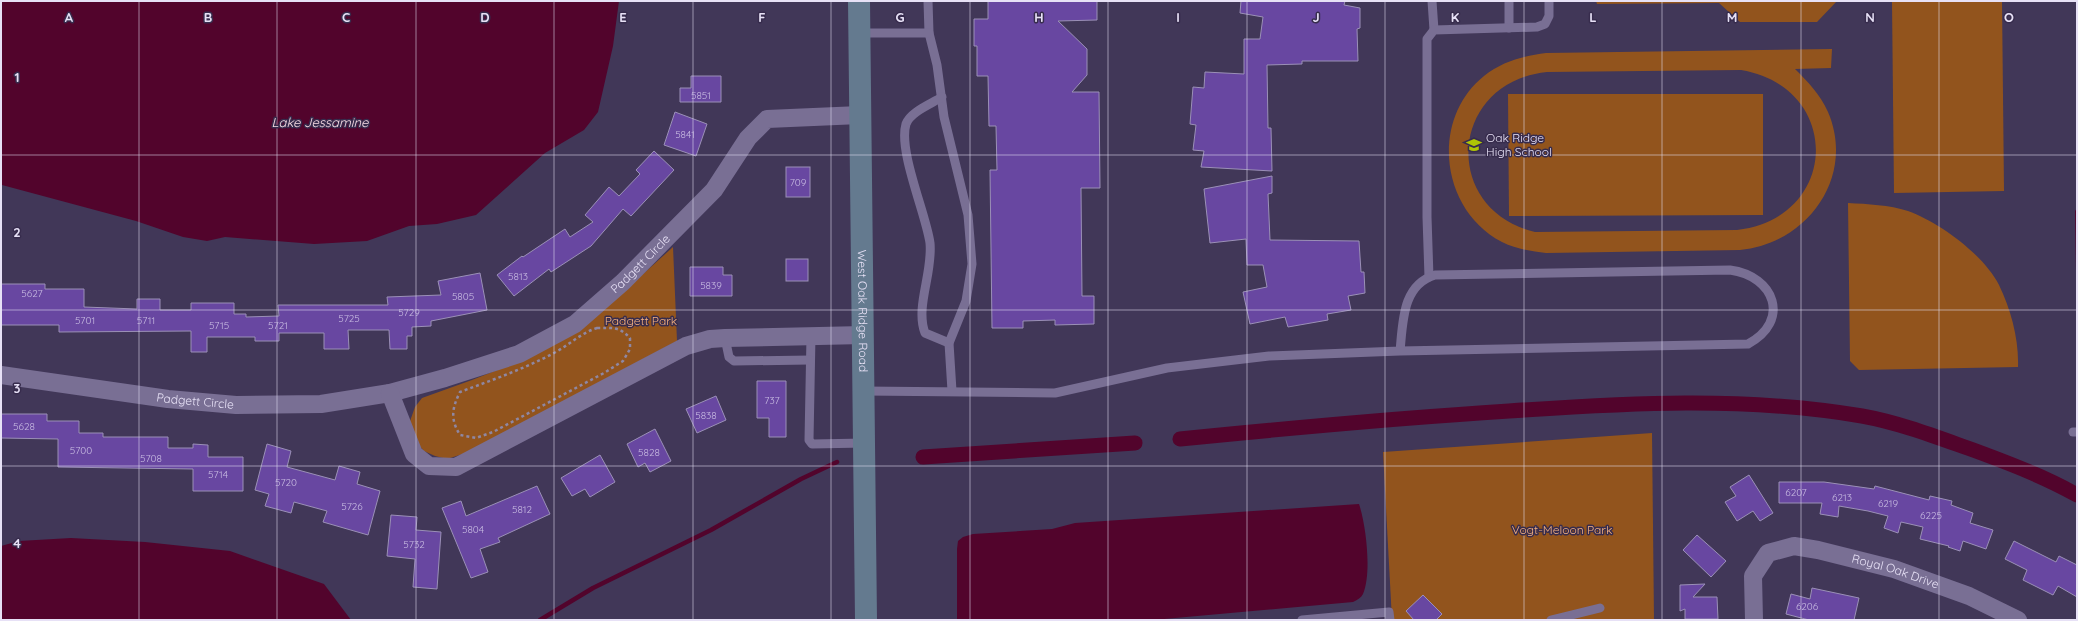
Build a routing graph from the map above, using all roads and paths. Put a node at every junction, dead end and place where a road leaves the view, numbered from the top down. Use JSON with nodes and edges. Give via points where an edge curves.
{"nodes":[{"id":1,"x":859,"y":1,"type":"edge"},
{"id":2,"x":928,"y":1,"type":"edge"},
{"id":3,"x":1432,"y":1,"type":"edge"},
{"id":4,"x":1509,"y":1,"type":"edge"},
{"id":5,"x":1549,"y":1,"type":"edge"},
{"id":6,"x":1509,"y":28,"type":"junction"},
{"id":7,"x":1434,"y":30,"type":"junction"},
{"id":8,"x":859,"y":33,"type":"junction"},
{"id":9,"x":929,"y":33,"type":"junction"},
{"id":10,"x":942,"y":97,"type":"junction"},
{"id":11,"x":860,"y":115,"type":"junction"},
{"id":12,"x":1429,"y":277,"type":"junction"},
{"id":13,"x":864,"y":335,"type":"junction"},
{"id":14,"x":811,"y":336,"type":"junction"},
{"id":15,"x":726,"y":338,"type":"junction"},
{"id":16,"x":949,"y":343,"type":"junction"},
{"id":17,"x":1400,"y":351,"type":"junction"},
{"id":18,"x":810,"y":360,"type":"junction"},
{"id":19,"x":1,"y":375,"type":"edge"},
{"id":20,"x":864,"y":392,"type":"junction"},
{"id":21,"x":952,"y":392,"type":"junction"},
{"id":22,"x":390,"y":393,"type":"junction"},
{"id":23,"x":476,"y":438,"type":"joint"},
{"id":24,"x":865,"y":443,"type":"junction"},
{"id":25,"x":1600,"y":608,"type":"dead end"},
{"id":26,"x":866,"y":620,"type":"edge"},
{"id":27,"x":1302,"y":620,"type":"edge"},
{"id":28,"x":1390,"y":620,"type":"edge"},
{"id":29,"x":1551,"y":620,"type":"edge"},
{"id":30,"x":1754,"y":620,"type":"edge"},
{"id":31,"x":2018,"y":620,"type":"edge"}],
"edges":[{"from":1,"to":8,"type":"main road","name":"West Oak Ridge Road"},
{"from":2,"to":9,"type":"lane"},
{"from":3,"to":7,"type":"lane"},
{"from":4,"to":6,"type":"lane"},
{"from":5,"to":6,"type":"lane","via":[[1549,16],[1545,24],[1537,27]]},
{"from":6,"to":7,"type":"lane"},
{"from":7,"to":12,"type":"lane","via":[[1427,39]]},
{"from":8,"to":9,"type":"lane"},
{"from":8,"to":11,"type":"main road","name":"West Oak Ridge Road"},
{"from":9,"to":10,"type":"lane"},
{"from":10,"to":16,"type":"lane","via":[[958,180],[968,215],[972,264],[966,301]]},
{"from":10,"to":16,"type":"lane","via":[[909,118],[906,126],[906,146],[930,243],[929,276],[921,322],[925,333]]},
{"from":11,"to":13,"type":"main road","name":"West Oak Ridge Road"},
{"from":11,"to":22,"type":"street","name":"Padgett Circle","via":[[767,119],[748,138],[714,190],[623,282],[575,324],[519,354]]},
{"from":12,"to":17,"type":"lane","via":[[1416,285],[1408,298]]},
{"from":12,"to":17,"type":"lane","via":[[1742,271],[1763,283],[1772,303],[1772,313],[1770,324],[1764,333],[1748,344]]},
{"from":13,"to":14,"type":"street"},
{"from":13,"to":20,"type":"main road","name":"West Oak Ridge Road"},
{"from":14,"to":15,"type":"street"},
{"from":14,"to":18,"type":"lane"},
{"from":15,"to":18,"type":"lane","via":[[729,357],[734,361]]},
{"from":15,"to":22,"type":"street","via":[[710,339],[686,346],[456,467],[429,466],[414,454]]},
{"from":16,"to":21,"type":"lane"},
{"from":17,"to":21,"type":"lane","via":[[1269,356],[1210,362],[1167,368],[1055,393]]},
{"from":18,"to":24,"type":"lane","via":[[809,440],[812,444]]},
{"from":19,"to":22,"type":"street","name":"Padgett Circle","via":[[168,400],[236,405],[321,404]]},
{"from":20,"to":21,"type":"lane"},
{"from":20,"to":24,"type":"main road","name":"West Oak Ridge Road"},
{"from":23,"to":23,"type":"path","via":[[460,435],[454,425],[452,414],[460,392],[554,353],[587,331],[613,328],[623,331],[630,338],[630,349],[623,361],[493,432]]},
{"from":24,"to":26,"type":"main road","name":"West Oak Ridge Road"},
{"from":25,"to":29,"type":"lane"},
{"from":27,"to":28,"type":"lane","via":[[1389,612]]},
{"from":30,"to":31,"type":"street","name":"Royal Oak Drive","via":[[1753,576],[1768,553],[1794,546],[1894,569],[1970,596]]}]}
